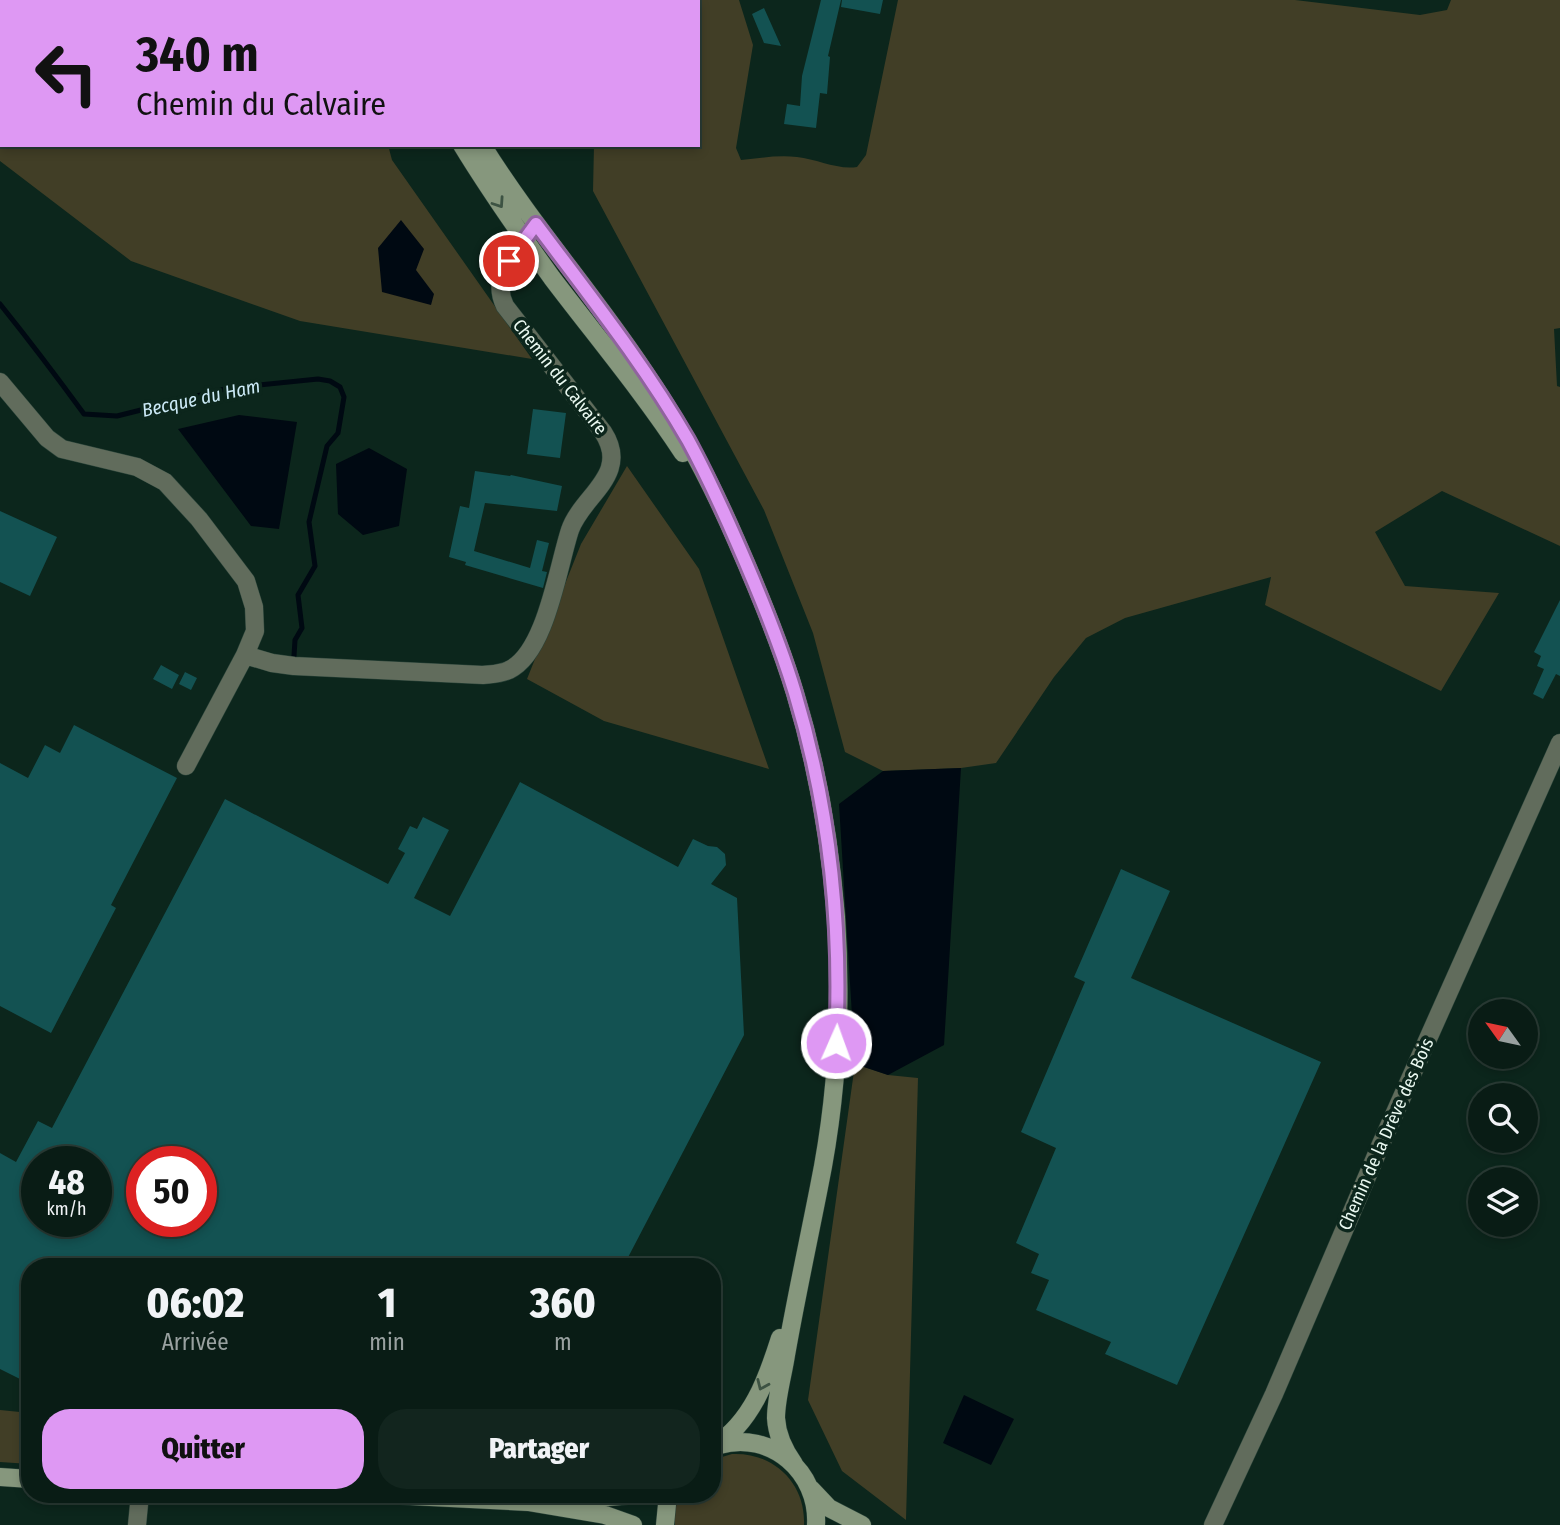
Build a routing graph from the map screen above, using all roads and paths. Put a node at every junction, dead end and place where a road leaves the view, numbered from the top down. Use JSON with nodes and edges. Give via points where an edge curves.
{"nodes":[{"id":1,"x":464,"y":147,"type":"edge"},
{"id":2,"x":483,"y":147,"type":"edge"},
{"id":3,"x":536,"y":224,"type":"junction"},
{"id":4,"x":524,"y":239,"type":"junction"},
{"id":5,"x":0,"y":382,"type":"edge"},
{"id":6,"x":736,"y":540,"type":"junction"},
{"id":7,"x":245,"y":655,"type":"junction"},
{"id":8,"x":1560,"y":743,"type":"edge"},
{"id":9,"x":186,"y":766,"type":"dead end"},
{"id":10,"x":800,"y":1275,"type":"junction"},
{"id":11,"x":721,"y":1441,"type":"edge"},
{"id":12,"x":721,"y":1445,"type":"edge"},
{"id":13,"x":794,"y":1464,"type":"junction"},
{"id":14,"x":0,"y":1477,"type":"edge"},
{"id":15,"x":21,"y":1478,"type":"edge"},
{"id":16,"x":810,"y":1488,"type":"junction"},
{"id":17,"x":139,"y":1503,"type":"edge"},
{"id":18,"x":534,"y":1503,"type":"edge"},
{"id":19,"x":667,"y":1503,"type":"edge"},
{"id":20,"x":137,"y":1525,"type":"edge"},
{"id":21,"x":633,"y":1525,"type":"edge"},
{"id":22,"x":665,"y":1525,"type":"edge"},
{"id":23,"x":816,"y":1525,"type":"edge"},
{"id":24,"x":862,"y":1525,"type":"edge"},
{"id":25,"x":1213,"y":1525,"type":"edge"}],
"edges":[{"from":1,"to":4,"type":"main road","one_way":true},
{"from":2,"to":3,"type":"main road"},
{"from":3,"to":4,"type":"street","name":"Chemin du Calvaire"},
{"from":3,"to":6,"type":"main road","via":[[611,322],[670,410],[708,476]]},
{"from":4,"to":6,"type":"main road","via":[[656,415]]},
{"from":4,"to":7,"type":"street","name":"Chemin du Calvaire","via":[[503,271],[500,296],[603,432],[612,455],[605,481],[571,528],[547,612],[528,651],[510,670],[483,674],[294,666]]},
{"from":5,"to":7,"type":"street","via":[[47,438],[62,449],[148,471],[178,495],[246,581],[256,621]]},
{"from":6,"to":10,"type":"main road","via":[[795,694],[814,771],[834,898],[838,987],[834,1081],[825,1157]]},
{"from":7,"to":9,"type":"street"},
{"from":8,"to":25,"type":"street","name":"Chemin de la Drève des Bois"},
{"from":10,"to":11,"type":"main road","one_way":true,"via":[[754,1404],[735,1431]]},
{"from":10,"to":13,"type":"main road","via":[[776,1415],[782,1444]]},
{"from":12,"to":13,"type":"main road","via":[[752,1442],[779,1452]]},
{"from":13,"to":16,"type":"main road"},
{"from":14,"to":15,"type":"main road"},
{"from":16,"to":23,"type":"main road"},
{"from":16,"to":24,"type":"main road","via":[[829,1508]]},
{"from":17,"to":20,"type":"street"},
{"from":18,"to":21,"type":"main road","via":[[605,1515]]},
{"from":19,"to":22,"type":"main road"}]}
